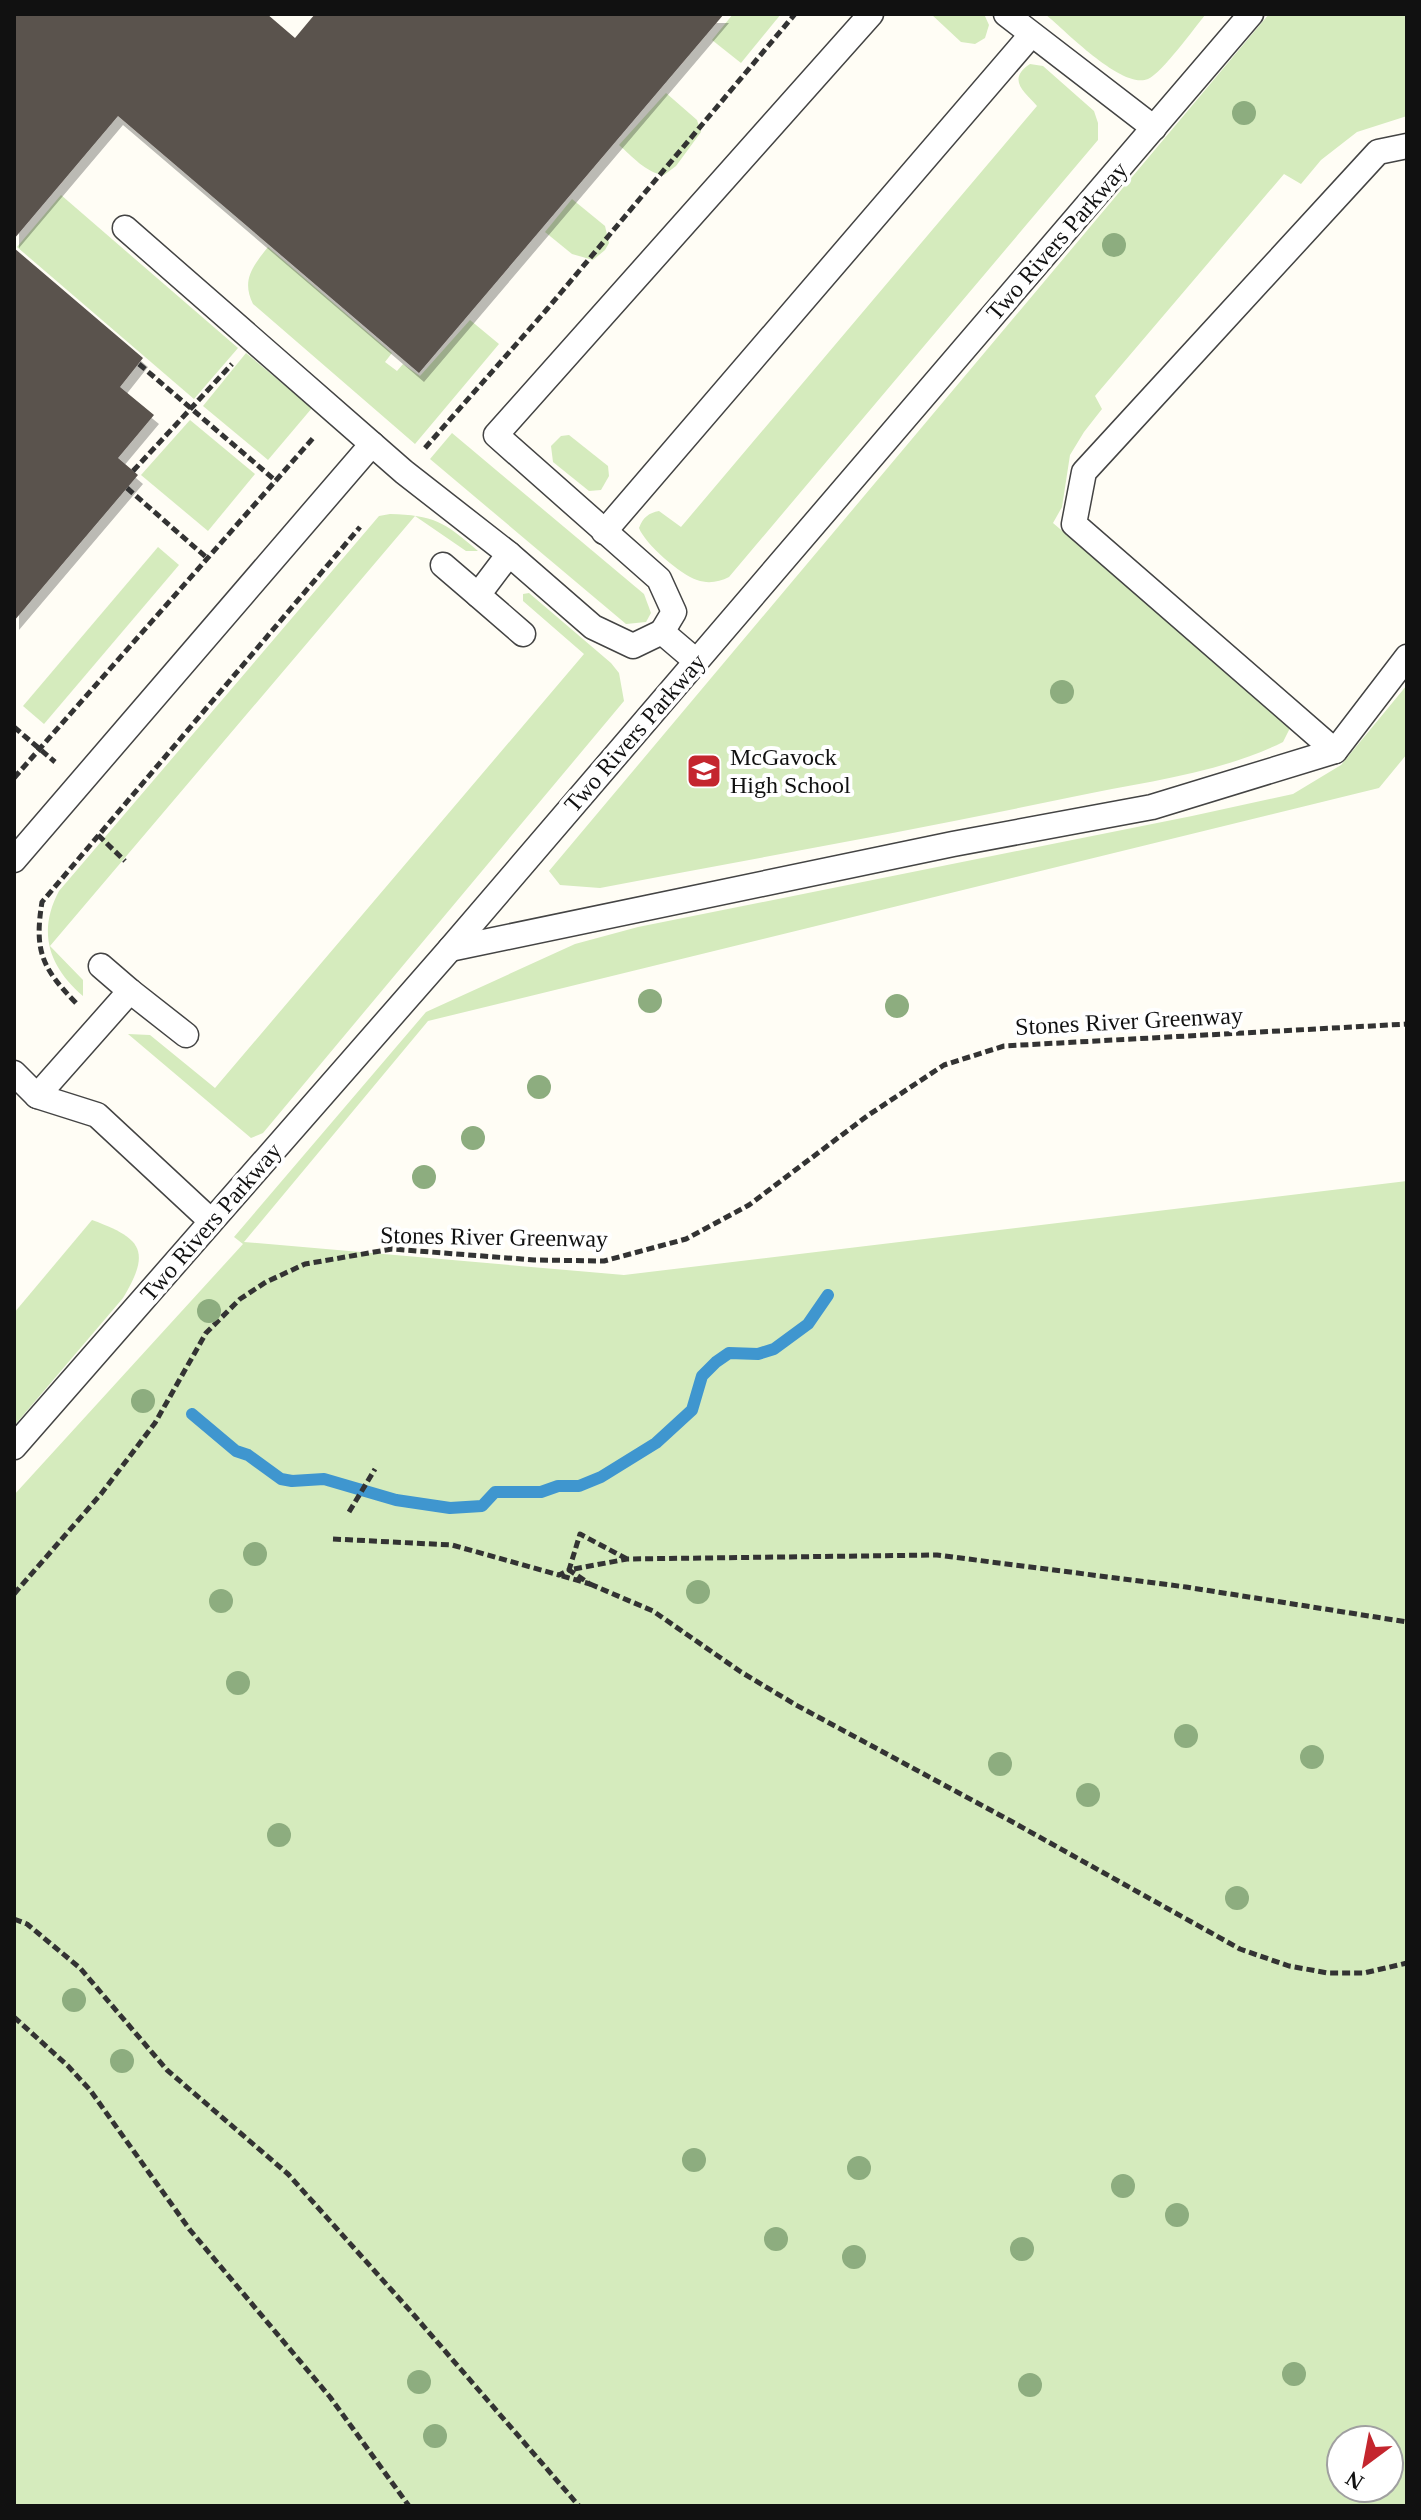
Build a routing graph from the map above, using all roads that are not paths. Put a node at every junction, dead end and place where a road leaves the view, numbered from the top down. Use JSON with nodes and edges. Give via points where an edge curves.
{"nodes":[{"id":1,"x":871,"y":14,"type":"edge"},
{"id":2,"x":1006,"y":14,"type":"edge"},
{"id":3,"x":1251,"y":14,"type":"edge"},
{"id":4,"x":1031,"y":35,"type":"junction"},
{"id":5,"x":1154,"y":128,"type":"junction"},
{"id":6,"x":1407,"y":146,"type":"edge"},
{"id":7,"x":125,"y":228,"type":"dead end"},
{"id":8,"x":372,"y":444,"type":"junction"},
{"id":9,"x":604,"y":532,"type":"junction"},
{"id":10,"x":509,"y":554,"type":"junction"},
{"id":11,"x":443,"y":565,"type":"dead end"},
{"id":12,"x":478,"y":595,"type":"junction"},
{"id":13,"x":662,"y":632,"type":"junction"},
{"id":14,"x":523,"y":634,"type":"dead end"},
{"id":15,"x":1407,"y":657,"type":"edge"},
{"id":16,"x":696,"y":661,"type":"junction"},
{"id":17,"x":1335,"y":751,"type":"junction"},
{"id":18,"x":14,"y":860,"type":"edge"},
{"id":19,"x":450,"y":949,"type":"junction"},
{"id":20,"x":101,"y":966,"type":"dead end"},
{"id":21,"x":130,"y":991,"type":"junction"},
{"id":22,"x":186,"y":1035,"type":"dead end"},
{"id":23,"x":14,"y":1073,"type":"edge"},
{"id":24,"x":37,"y":1096,"type":"junction"},
{"id":25,"x":211,"y":1221,"type":"junction"},
{"id":26,"x":14,"y":1447,"type":"edge"}],
"edges":[{"from":1,"to":9,"type":"lane","via":[[496,435]]},
{"from":2,"to":4,"type":"lane"},
{"from":3,"to":5,"type":"lane","name":"Two Rivers Parkway"},
{"from":4,"to":5,"type":"lane"},
{"from":4,"to":9,"type":"lane"},
{"from":5,"to":16,"type":"lane","name":"Two Rivers Parkway"},
{"from":6,"to":17,"type":"lane","via":[[1378,152],[1084,472],[1074,524]]},
{"from":7,"to":8,"type":"lane"},
{"from":8,"to":10,"type":"lane"},
{"from":8,"to":18,"type":"lane"},
{"from":9,"to":13,"type":"lane","via":[[659,579],[674,612]]},
{"from":10,"to":12,"type":"lane"},
{"from":10,"to":13,"type":"lane","via":[[593,627],[633,646]]},
{"from":11,"to":12,"type":"lane"},
{"from":12,"to":14,"type":"lane"},
{"from":13,"to":16,"type":"lane"},
{"from":15,"to":17,"type":"lane"},
{"from":16,"to":19,"type":"lane","name":"Two Rivers Parkway"},
{"from":17,"to":19,"type":"lane","via":[[1152,807]]},
{"from":19,"to":25,"type":"lane","name":"Two Rivers Parkway"},
{"from":20,"to":21,"type":"lane"},
{"from":21,"to":22,"type":"lane"},
{"from":21,"to":24,"type":"lane"},
{"from":23,"to":24,"type":"lane"},
{"from":24,"to":25,"type":"lane","via":[[97,1115]]},
{"from":25,"to":26,"type":"lane","name":"Two Rivers Parkway"}]}
